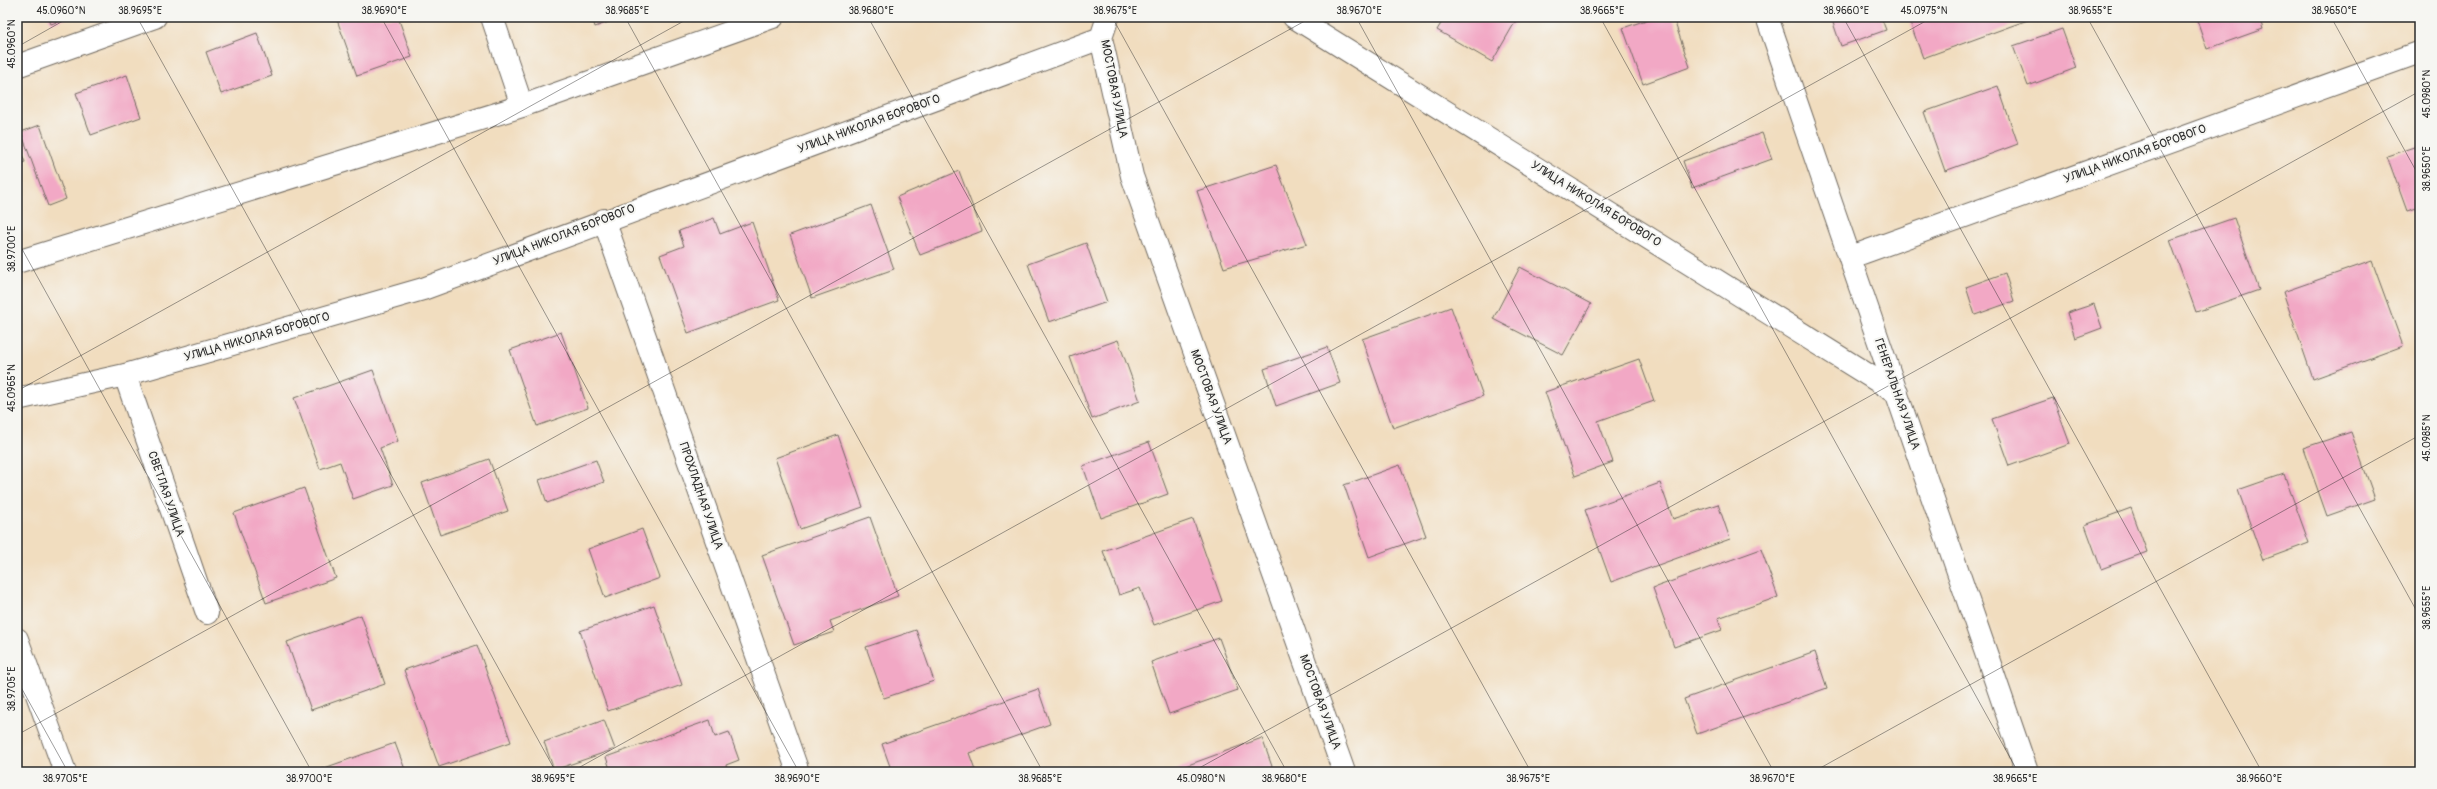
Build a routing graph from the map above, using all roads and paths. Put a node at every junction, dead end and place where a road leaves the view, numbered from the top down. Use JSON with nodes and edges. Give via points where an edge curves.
{"nodes":[{"id":1,"x":155,"y":17,"type":"edge"},
{"id":2,"x":492,"y":17,"type":"edge"},
{"id":3,"x":773,"y":17,"type":"edge"},
{"id":4,"x":1108,"y":17,"type":"edge"},
{"id":5,"x":1294,"y":17,"type":"edge"},
{"id":6,"x":1767,"y":17,"type":"edge"},
{"id":7,"x":1101,"y":38,"type":"junction"},
{"id":8,"x":2420,"y":52,"type":"edge"},
{"id":9,"x":17,"y":66,"type":"edge"},
{"id":10,"x":522,"y":106,"type":"junction"},
{"id":11,"x":604,"y":220,"type":"junction"},
{"id":12,"x":1851,"y":257,"type":"junction"},
{"id":13,"x":17,"y":262,"type":"edge"},
{"id":14,"x":124,"y":375,"type":"junction"},
{"id":15,"x":1897,"y":393,"type":"junction"},
{"id":16,"x":17,"y":399,"type":"edge"},
{"id":17,"x":208,"y":613,"type":"dead end"},
{"id":18,"x":17,"y":639,"type":"edge"},
{"id":19,"x":65,"y":772,"type":"edge"},
{"id":20,"x":798,"y":772,"type":"edge"},
{"id":21,"x":1344,"y":772,"type":"edge"},
{"id":22,"x":2026,"y":772,"type":"edge"}],
"edges":[{"from":1,"to":9,"type":"street"},
{"from":2,"to":10,"type":"street"},
{"from":3,"to":10,"type":"street"},
{"from":4,"to":7,"type":"street","name":"МОСТОВАЯ УЛИЦА"},
{"from":5,"to":15,"type":"street","name":"УЛИЦА НИКОЛАЯ БОРОВОГО"},
{"from":6,"to":12,"type":"street","name":"ГЕНЕРАЛЬНАЯ УЛИЦА"},
{"from":7,"to":11,"type":"street","name":"УЛИЦА НИКОЛАЯ БОРОВОГО"},
{"from":7,"to":21,"type":"street","name":"МОСТОВАЯ УЛИЦА","via":[[1132,176]]},
{"from":8,"to":12,"type":"street","name":"УЛИЦА НИКОЛАЯ БОРОВОГО"},
{"from":10,"to":13,"type":"street"},
{"from":11,"to":14,"type":"street","name":"УЛИЦА НИКОЛАЯ БОРОВОГО","via":[[423,289]]},
{"from":11,"to":20,"type":"street","name":"ПРОХЛАДНАЯ УЛИЦА"},
{"from":12,"to":15,"type":"street","name":"ГЕНЕРАЛЬНАЯ УЛИЦА"},
{"from":14,"to":16,"type":"street","name":"УЛИЦА НИКОЛАЯ БОРОВОГО"},
{"from":14,"to":17,"type":"street","name":"СВЕТЛАЯ УЛИЦА"},
{"from":15,"to":22,"type":"street","name":"ГЕНЕРАЛЬНАЯ УЛИЦА"},
{"from":18,"to":19,"type":"street"}]}
